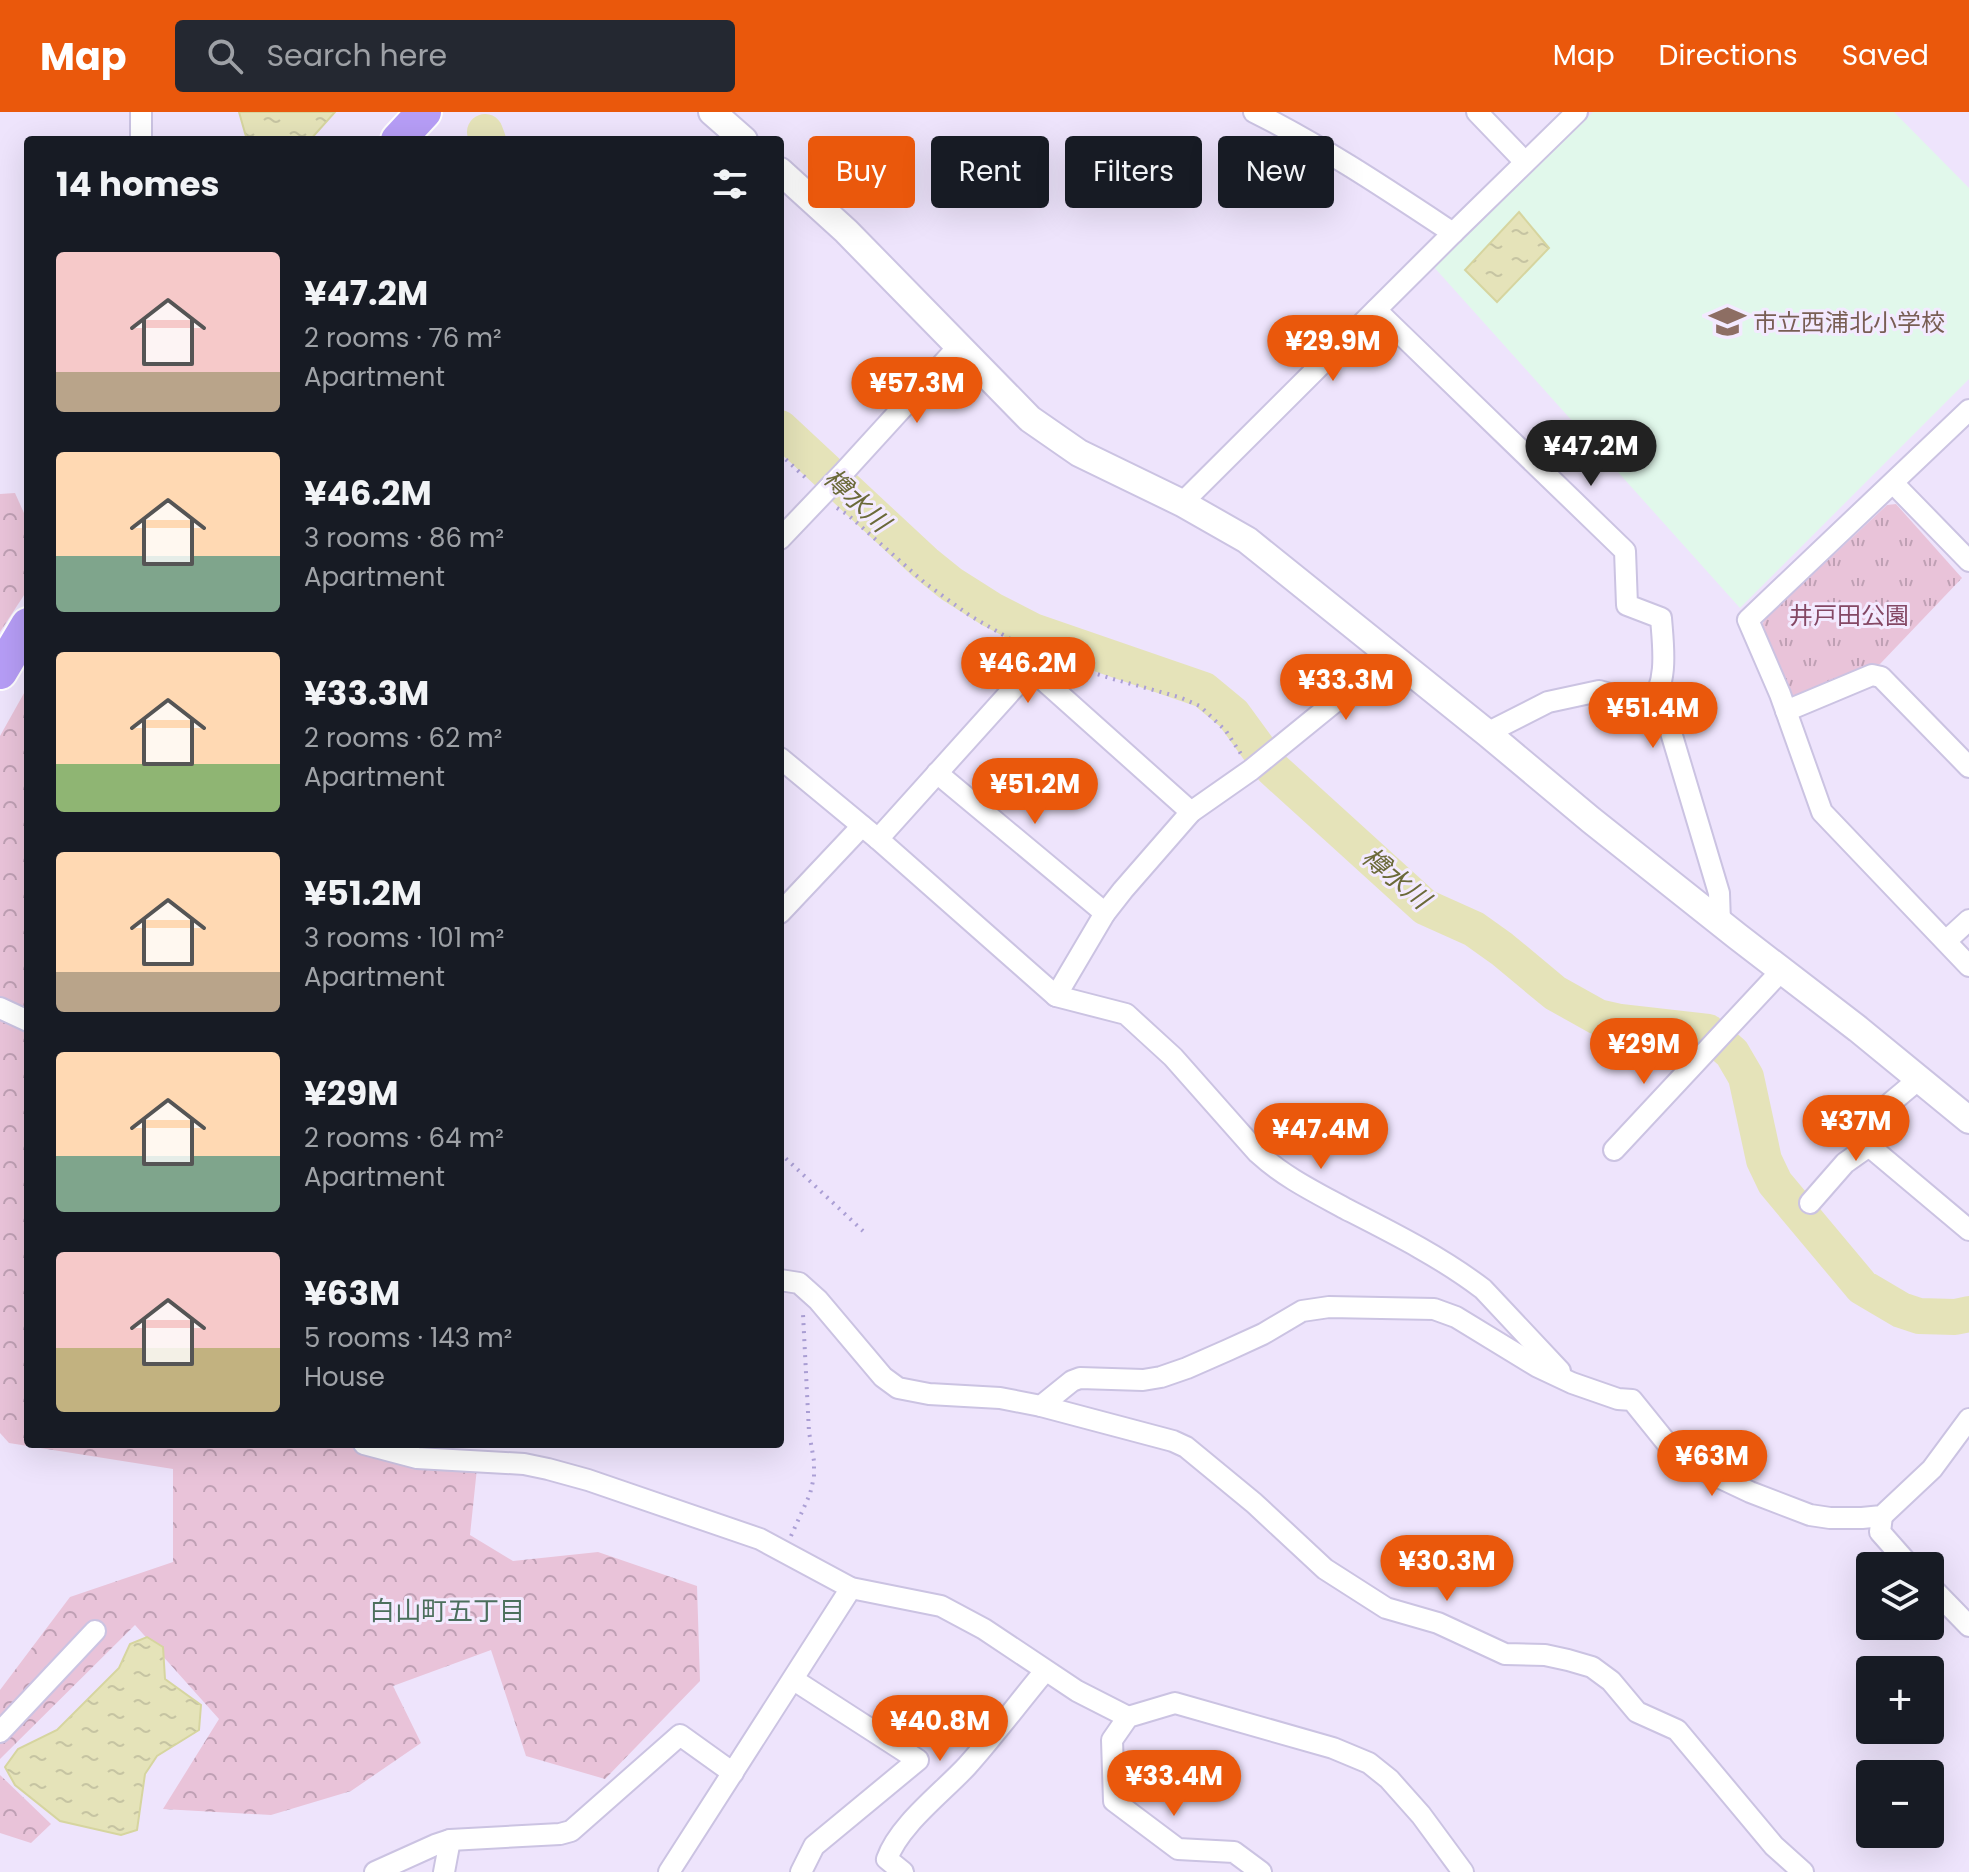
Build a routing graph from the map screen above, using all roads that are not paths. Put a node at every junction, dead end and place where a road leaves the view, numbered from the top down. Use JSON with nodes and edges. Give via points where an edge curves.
{"nodes":[{"id":1,"x":141,"y":112,"type":"edge"},
{"id":2,"x":424,"y":112,"type":"edge"},
{"id":3,"x":712,"y":112,"type":"edge"},
{"id":4,"x":1254,"y":112,"type":"edge"},
{"id":5,"x":1477,"y":112,"type":"edge"},
{"id":6,"x":1577,"y":112,"type":"edge"},
{"id":7,"x":141,"y":136,"type":"edge"},
{"id":8,"x":402,"y":136,"type":"edge"},
{"id":9,"x":739,"y":136,"type":"edge"},
{"id":10,"x":1525,"y":162,"type":"junction"},
{"id":11,"x":784,"y":175,"type":"edge"},
{"id":12,"x":1453,"y":233,"type":"junction"},
{"id":13,"x":1376,"y":310,"type":"junction"},
{"id":14,"x":958,"y":347,"type":"junction"},
{"id":15,"x":1969,"y":410,"type":"edge"},
{"id":16,"x":1893,"y":483,"type":"junction"},
{"id":17,"x":1182,"y":503,"type":"junction"},
{"id":18,"x":784,"y":535,"type":"edge"},
{"id":19,"x":1969,"y":561,"type":"edge"},
{"id":20,"x":24,"y":632,"type":"edge"},
{"id":21,"x":1393,"y":659,"type":"junction"},
{"id":22,"x":0,"y":672,"type":"edge"},
{"id":23,"x":1649,"y":705,"type":"junction"},
{"id":24,"x":1786,"y":711,"type":"junction"},
{"id":25,"x":1487,"y":733,"type":"junction"},
{"id":26,"x":784,"y":761,"type":"edge"},
{"id":27,"x":1969,"y":767,"type":"edge"},
{"id":28,"x":937,"y":773,"type":"junction"},
{"id":29,"x":1191,"y":812,"type":"junction"},
{"id":30,"x":870,"y":832,"type":"junction"},
{"id":31,"x":784,"y":909,"type":"edge"},
{"id":32,"x":1105,"y":913,"type":"junction"},
{"id":33,"x":1969,"y":920,"type":"edge"},
{"id":34,"x":1720,"y":923,"type":"junction"},
{"id":35,"x":1946,"y":941,"type":"junction"},
{"id":36,"x":1969,"y":966,"type":"edge"},
{"id":37,"x":1782,"y":970,"type":"junction"},
{"id":38,"x":1056,"y":996,"type":"junction"},
{"id":39,"x":0,"y":1008,"type":"edge"},
{"id":40,"x":24,"y":1019,"type":"edge"},
{"id":41,"x":1919,"y":1079,"type":"junction"},
{"id":42,"x":1969,"y":1120,"type":"edge"},
{"id":43,"x":1869,"y":1146,"type":"junction"},
{"id":44,"x":1614,"y":1150,"type":"dead end"},
{"id":45,"x":1810,"y":1203,"type":"dead end"},
{"id":46,"x":1969,"y":1230,"type":"edge"},
{"id":47,"x":784,"y":1281,"type":"edge"},
{"id":48,"x":1572,"y":1383,"type":"junction"},
{"id":49,"x":1041,"y":1406,"type":"junction"},
{"id":50,"x":1969,"y":1419,"type":"edge"},
{"id":51,"x":379,"y":1448,"type":"edge"},
{"id":52,"x":1882,"y":1516,"type":"junction"},
{"id":53,"x":1898,"y":1552,"type":"edge"},
{"id":54,"x":851,"y":1588,"type":"junction"},
{"id":55,"x":1944,"y":1600,"type":"edge"},
{"id":56,"x":1969,"y":1626,"type":"edge"},
{"id":57,"x":95,"y":1631,"type":"dead end"},
{"id":58,"x":1045,"y":1671,"type":"junction"},
{"id":59,"x":794,"y":1680,"type":"junction"},
{"id":60,"x":1128,"y":1717,"type":"junction"},
{"id":61,"x":0,"y":1732,"type":"edge"},
{"id":62,"x":733,"y":1773,"type":"junction"},
{"id":63,"x":450,"y":1840,"type":"junction"},
{"id":64,"x":375,"y":1872,"type":"edge"},
{"id":65,"x":444,"y":1872,"type":"edge"},
{"id":66,"x":669,"y":1872,"type":"edge"},
{"id":67,"x":801,"y":1872,"type":"edge"},
{"id":68,"x":903,"y":1872,"type":"edge"},
{"id":69,"x":1261,"y":1872,"type":"edge"},
{"id":70,"x":1463,"y":1872,"type":"edge"},
{"id":71,"x":1803,"y":1872,"type":"edge"}],
"edges":[{"from":1,"to":7,"type":"street"},
{"from":2,"to":8,"type":"highway"},
{"from":3,"to":9,"type":"street"},
{"from":4,"to":12,"type":"street","via":[[1364,174]]},
{"from":5,"to":10,"type":"street"},
{"from":6,"to":10,"type":"street"},
{"from":10,"to":12,"type":"street"},
{"from":11,"to":14,"type":"street"},
{"from":12,"to":13,"type":"street"},
{"from":13,"to":17,"type":"street"},
{"from":13,"to":23,"type":"street","via":[[1625,551],[1627,605],[1661,618],[1660,684]]},
{"from":14,"to":17,"type":"street","via":[[1030,419],[1079,453]]},
{"from":14,"to":18,"type":"street"},
{"from":15,"to":16,"type":"street"},
{"from":16,"to":19,"type":"street"},
{"from":16,"to":24,"type":"street","via":[[1748,620]]},
{"from":17,"to":21,"type":"street","via":[[1247,540]]},
{"from":20,"to":22,"type":"highway"},
{"from":21,"to":25,"type":"street"},
{"from":21,"to":29,"type":"street"},
{"from":23,"to":25,"type":"street","via":[[1599,691],[1548,702]]},
{"from":23,"to":34,"type":"street","via":[[1670,729],[1719,893]]},
{"from":24,"to":27,"type":"street","via":[[1872,675],[1881,677]]},
{"from":24,"to":35,"type":"street","via":[[1822,812]]},
{"from":25,"to":34,"type":"street"},
{"from":26,"to":30,"type":"street"},
{"from":28,"to":29,"type":"street","via":[[1031,669]]},
{"from":28,"to":30,"type":"street"},
{"from":28,"to":32,"type":"street"},
{"from":29,"to":32,"type":"street"},
{"from":30,"to":31,"type":"street"},
{"from":30,"to":38,"type":"street"},
{"from":32,"to":38,"type":"street"},
{"from":33,"to":35,"type":"street"},
{"from":34,"to":37,"type":"street"},
{"from":35,"to":36,"type":"street"},
{"from":37,"to":41,"type":"street"},
{"from":37,"to":44,"type":"street"},
{"from":38,"to":48,"type":"street","via":[[1126,1014],[1173,1057],[1269,1164],[1483,1289]]},
{"from":39,"to":40,"type":"street"},
{"from":41,"to":42,"type":"street"},
{"from":41,"to":43,"type":"street","via":[[1869,1121]]},
{"from":43,"to":45,"type":"street","via":[[1845,1163]]},
{"from":43,"to":46,"type":"street"},
{"from":47,"to":49,"type":"street","via":[[799,1283],[811,1293],[898,1388]]},
{"from":48,"to":49,"type":"street","via":[[1434,1309],[1329,1307],[1302,1311],[1263,1334],[1161,1377],[1080,1378]]},
{"from":48,"to":52,"type":"street","via":[[1632,1400],[1674,1452],[1750,1492],[1810,1515]]},
{"from":49,"to":71,"type":"street","via":[[1186,1447],[1325,1569],[1386,1608],[1438,1623],[1505,1654],[1545,1655],[1592,1667],[1637,1712],[1677,1730],[1774,1846]]},
{"from":50,"to":52,"type":"street","via":[[1932,1469]]},
{"from":51,"to":54,"type":"street","via":[[417,1458],[524,1464],[588,1480],[760,1539]]},
{"from":52,"to":53,"type":"street","via":[[1880,1532]]},
{"from":54,"to":58,"type":"street","via":[[941,1606]]},
{"from":54,"to":59,"type":"street"},
{"from":55,"to":56,"type":"street"},
{"from":57,"to":61,"type":"street"},
{"from":58,"to":60,"type":"street"},
{"from":58,"to":68,"type":"street","via":[[968,1765],[891,1846],[887,1859]]},
{"from":59,"to":62,"type":"street"},
{"from":59,"to":67,"type":"street","via":[[918,1760],[814,1846]]},
{"from":60,"to":69,"type":"street","via":[[1112,1740],[1114,1801],[1178,1849],[1234,1852]]},
{"from":60,"to":70,"type":"street","via":[[1175,1703],[1318,1743],[1369,1763],[1421,1815]]},
{"from":62,"to":63,"type":"street","via":[[680,1735],[571,1831]]},
{"from":62,"to":66,"type":"street"},
{"from":63,"to":64,"type":"street"},
{"from":63,"to":65,"type":"street"}]}
